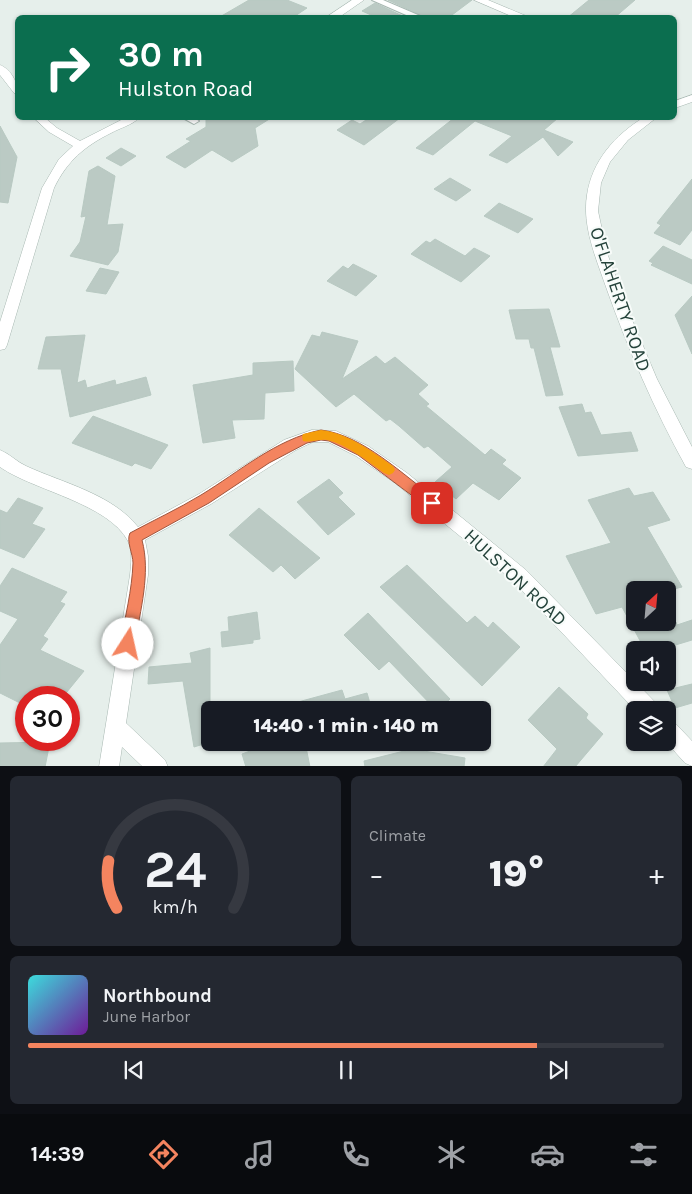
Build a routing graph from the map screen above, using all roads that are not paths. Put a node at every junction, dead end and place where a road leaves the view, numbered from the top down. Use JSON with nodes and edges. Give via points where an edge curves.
{"nodes":[{"id":1,"x":359,"y":0,"type":"edge"},
{"id":2,"x":376,"y":0,"type":"edge"},
{"id":3,"x":479,"y":0,"type":"edge"},
{"id":4,"x":335,"y":15,"type":"edge"},
{"id":5,"x":414,"y":15,"type":"edge"},
{"id":6,"x":518,"y":15,"type":"edge"},
{"id":7,"x":0,"y":68,"type":"edge"},
{"id":8,"x":15,"y":87,"type":"edge"},
{"id":9,"x":692,"y":98,"type":"edge"},
{"id":10,"x":677,"y":104,"type":"edge"},
{"id":11,"x":41,"y":120,"type":"edge"},
{"id":12,"x":129,"y":120,"type":"edge"},
{"id":13,"x":647,"y":120,"type":"edge"},
{"id":14,"x":79,"y":145,"type":"junction"},
{"id":15,"x":0,"y":346,"type":"edge"},
{"id":16,"x":0,"y":457,"type":"edge"},
{"id":17,"x":692,"y":462,"type":"edge"},
{"id":18,"x":135,"y":537,"type":"junction"},
{"id":19,"x":640,"y":701,"type":"edge"},
{"id":20,"x":115,"y":726,"type":"junction"},
{"id":21,"x":676,"y":739,"type":"edge"},
{"id":22,"x":692,"y":756,"type":"edge"},
{"id":23,"x":109,"y":766,"type":"edge"},
{"id":24,"x":158,"y":766,"type":"edge"}],
"edges":[{"from":1,"to":4,"type":"street"},
{"from":2,"to":5,"type":"lane"},
{"from":3,"to":6,"type":"street"},
{"from":7,"to":8,"type":"street"},
{"from":9,"to":10,"type":"street"},
{"from":11,"to":14,"type":"street"},
{"from":12,"to":14,"type":"street"},
{"from":13,"to":17,"type":"street","name":"O'FLAHERTY ROAD","via":[[608,154],[595,184],[593,219],[608,275],[635,348]]},
{"from":14,"to":15,"type":"street","via":[[64,158],[48,188]]},
{"from":16,"to":18,"type":"street","via":[[8,466],[102,509]]},
{"from":18,"to":19,"type":"street","name":"HULSTON ROAD","via":[[205,499],[290,445],[312,436],[330,436],[362,451],[400,478],[494,553]]},
{"from":18,"to":20,"type":"street","via":[[140,556],[139,575]]},
{"from":20,"to":23,"type":"street"},
{"from":20,"to":24,"type":"street"},
{"from":21,"to":22,"type":"street"}]}
